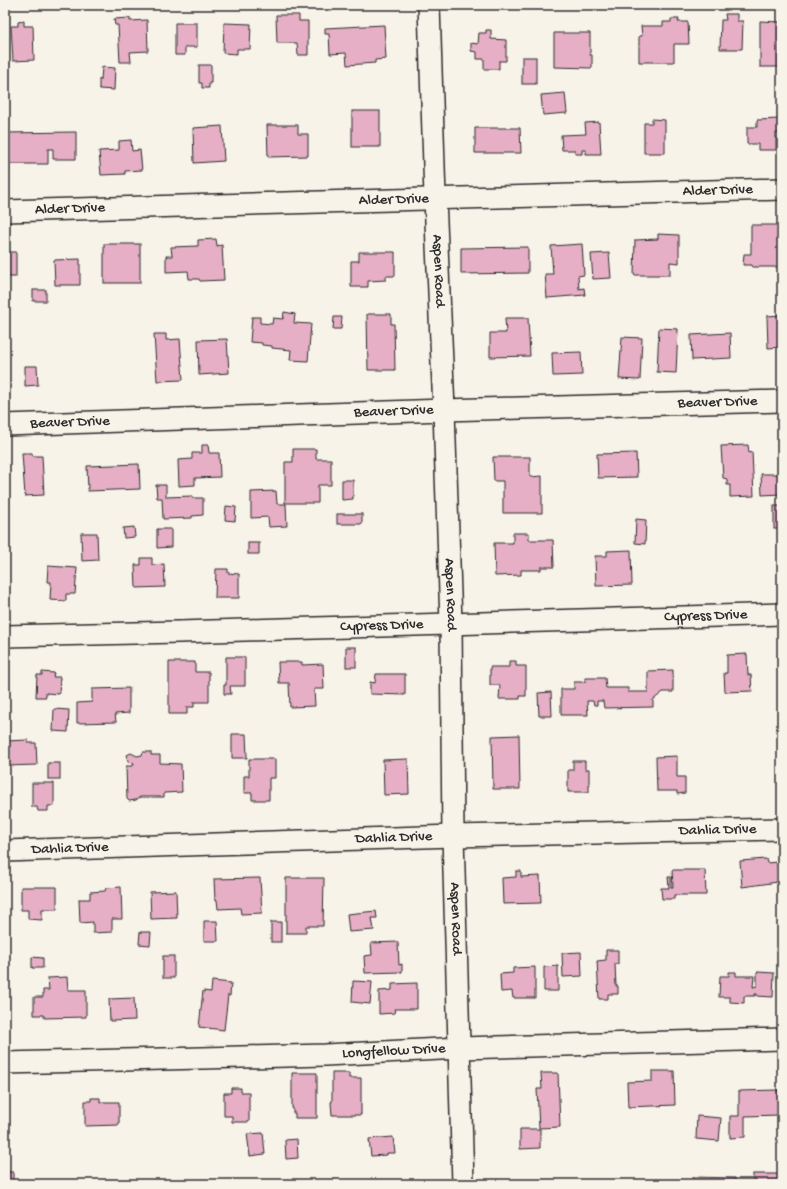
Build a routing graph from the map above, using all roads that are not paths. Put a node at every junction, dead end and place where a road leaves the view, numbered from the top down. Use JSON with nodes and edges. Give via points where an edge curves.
{"nodes":[{"id":1,"x":429,"y":5,"type":"edge"},
{"id":2,"x":782,"y":189,"type":"edge"},
{"id":3,"x":435,"y":198,"type":"junction"},
{"id":4,"x":5,"y":211,"type":"edge"},
{"id":5,"x":782,"y":401,"type":"edge"},
{"id":6,"x":444,"y":410,"type":"junction"},
{"id":7,"x":5,"y":425,"type":"edge"},
{"id":8,"x":782,"y":614,"type":"edge"},
{"id":9,"x":451,"y":624,"type":"junction"},
{"id":10,"x":5,"y":636,"type":"edge"},
{"id":11,"x":782,"y":829,"type":"edge"},
{"id":12,"x":453,"y":836,"type":"junction"},
{"id":13,"x":5,"y":851,"type":"edge"},
{"id":14,"x":782,"y":1039,"type":"edge"},
{"id":15,"x":460,"y":1048,"type":"junction"},
{"id":16,"x":5,"y":1063,"type":"edge"},
{"id":17,"x":463,"y":1184,"type":"edge"}],
"edges":[{"from":1,"to":3,"type":"street","name":"Aspen Road"},
{"from":2,"to":3,"type":"street","name":"Alder Drive"},
{"from":3,"to":4,"type":"street","name":"Alder Drive"},
{"from":3,"to":6,"type":"street","name":"Aspen Road"},
{"from":5,"to":6,"type":"street","name":"Beaver Drive"},
{"from":6,"to":7,"type":"street","name":"Beaver Drive"},
{"from":6,"to":9,"type":"street","name":"Aspen Road"},
{"from":8,"to":9,"type":"street","name":"Cypress Drive"},
{"from":9,"to":10,"type":"street","name":"Cypress Drive"},
{"from":9,"to":12,"type":"street","name":"Aspen Road"},
{"from":11,"to":12,"type":"street","name":"Dahlia Drive"},
{"from":12,"to":13,"type":"street","name":"Dahlia Drive"},
{"from":12,"to":15,"type":"street","name":"Aspen Road"},
{"from":14,"to":15,"type":"street","name":"Longfellow Drive"},
{"from":15,"to":16,"type":"street","name":"Longfellow Drive","via":[[325,1055]]},
{"from":15,"to":17,"type":"street","name":"Aspen Road"}]}
